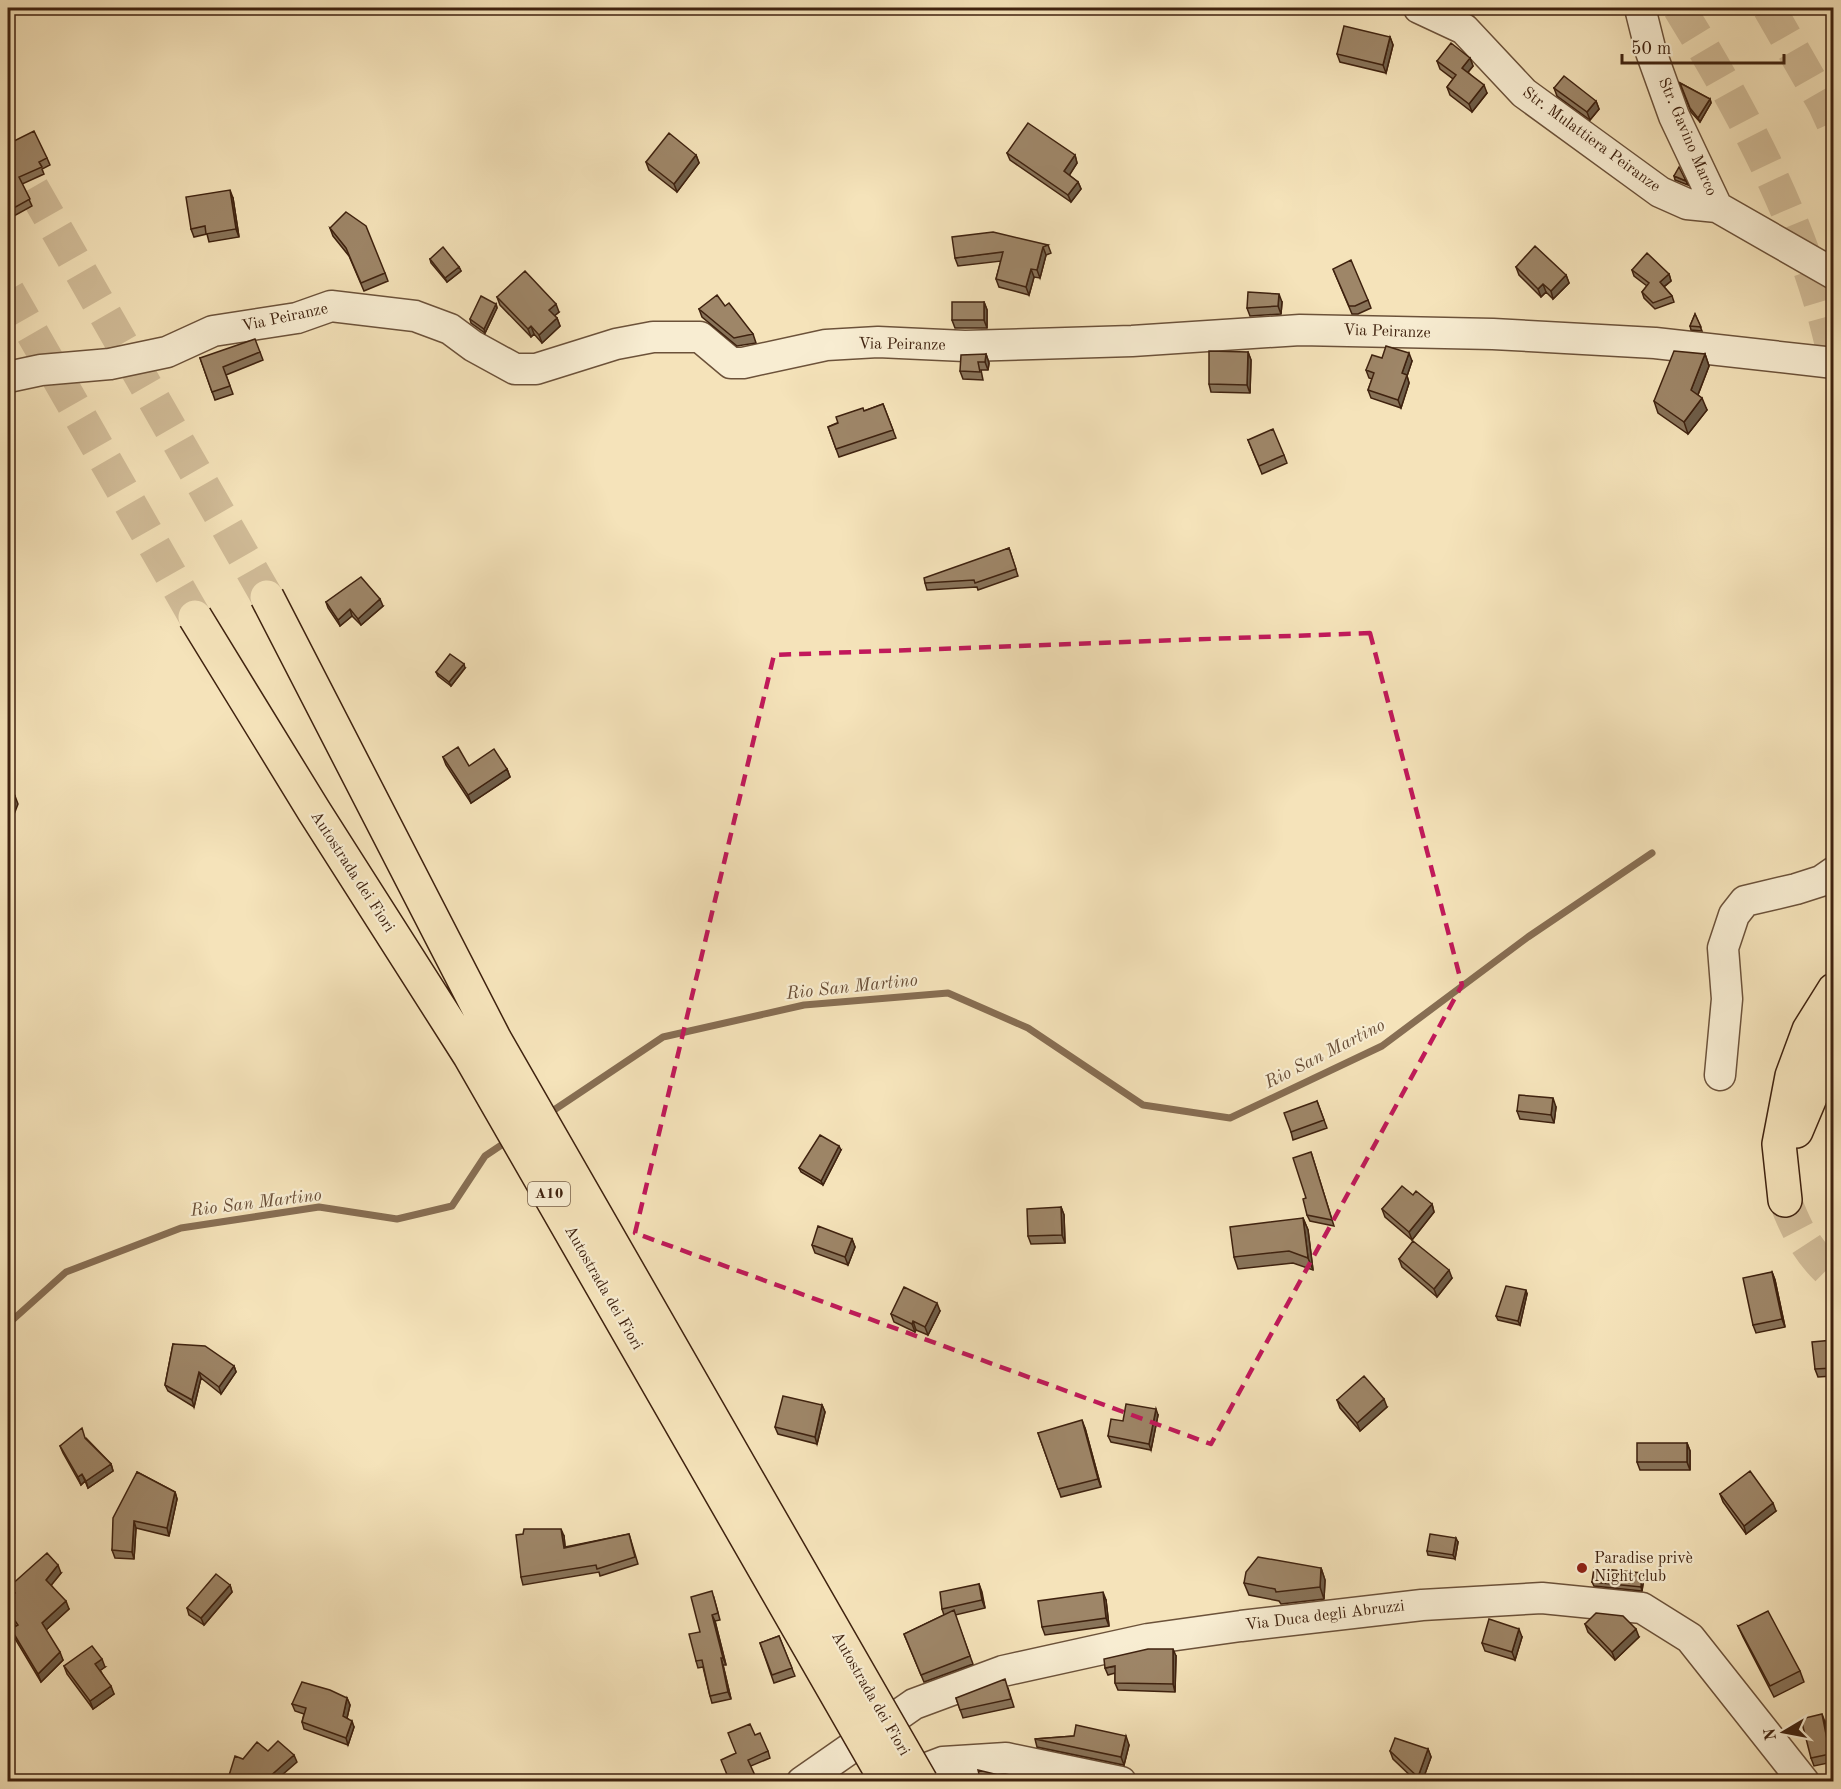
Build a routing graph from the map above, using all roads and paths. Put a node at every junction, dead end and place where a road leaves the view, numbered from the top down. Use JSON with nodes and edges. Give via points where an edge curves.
{"nodes":[{"id":1,"x":1419,"y":8,"type":"edge"},
{"id":2,"x":1640,"y":8,"type":"edge"},
{"id":3,"x":1717,"y":207,"type":"junction"},
{"id":4,"x":1833,"y":274,"type":"edge"},
{"id":5,"x":1833,"y":363,"type":"edge"},
{"id":6,"x":8,"y":377,"type":"edge"},
{"id":7,"x":267,"y":597,"type":"tunnel mouth"},
{"id":8,"x":195,"y":617,"type":"tunnel mouth"},
{"id":9,"x":1833,"y":872,"type":"edge"},
{"id":10,"x":1833,"y":990,"type":"edge"},
{"id":11,"x":1833,"y":1041,"type":"edge"},
{"id":12,"x":1720,"y":1075,"type":"dead end"},
{"id":13,"x":802,"y":1782,"type":"edge"},
{"id":14,"x":887,"y":1782,"type":"edge"},
{"id":15,"x":892,"y":1782,"type":"edge"},
{"id":16,"x":921,"y":1782,"type":"edge"},
{"id":17,"x":1121,"y":1782,"type":"edge"},
{"id":18,"x":1804,"y":1782,"type":"edge"}],
"edges":[{"from":1,"to":3,"type":"street","name":"Str. Mulattiera Peiranze","via":[[1464,29],[1524,93],[1660,192],[1687,204]]},
{"from":2,"to":3,"type":"street","name":"Str. Gavino Marco","via":[[1674,116]]},
{"from":3,"to":4,"type":"street","name":"Str. Gavino Marco"},
{"from":5,"to":6,"type":"street","name":"Via Peiranze","via":[[1655,343],[1493,334],[1300,330],[1132,341],[826,345],[743,363],[731,363],[699,337],[653,337],[616,344],[536,369],[515,369],[450,329],[415,316],[331,306],[297,318],[213,331],[167,352],[110,364]]},
{"from":7,"to":16,"type":"highway","name":"Autostrada dei Fiori","number":"A10","bridge":true,"via":[[495,1040]]},
{"from":8,"to":14,"type":"highway","name":"Autostrada dei Fiori","number":"A10","bridge":true,"via":[[470,1056]]},
{"from":9,"to":12,"type":"street","via":[[1796,889],[1745,901],[1734,915],[1723,948],[1727,999]]},
{"from":10,"to":11,"type":"highway","via":[[1809,1030],[1792,1076],[1779,1144],[1792,1196],[1794,1138]]},
{"from":13,"to":18,"type":"street","name":"Via Duca degli Abruzzi","via":[[914,1704],[1003,1671],[1148,1639],[1241,1626],[1422,1605],[1542,1598],[1642,1608],[1690,1638]]},
{"from":15,"to":17,"type":"street","via":[[943,1762],[1006,1758]]}]}
